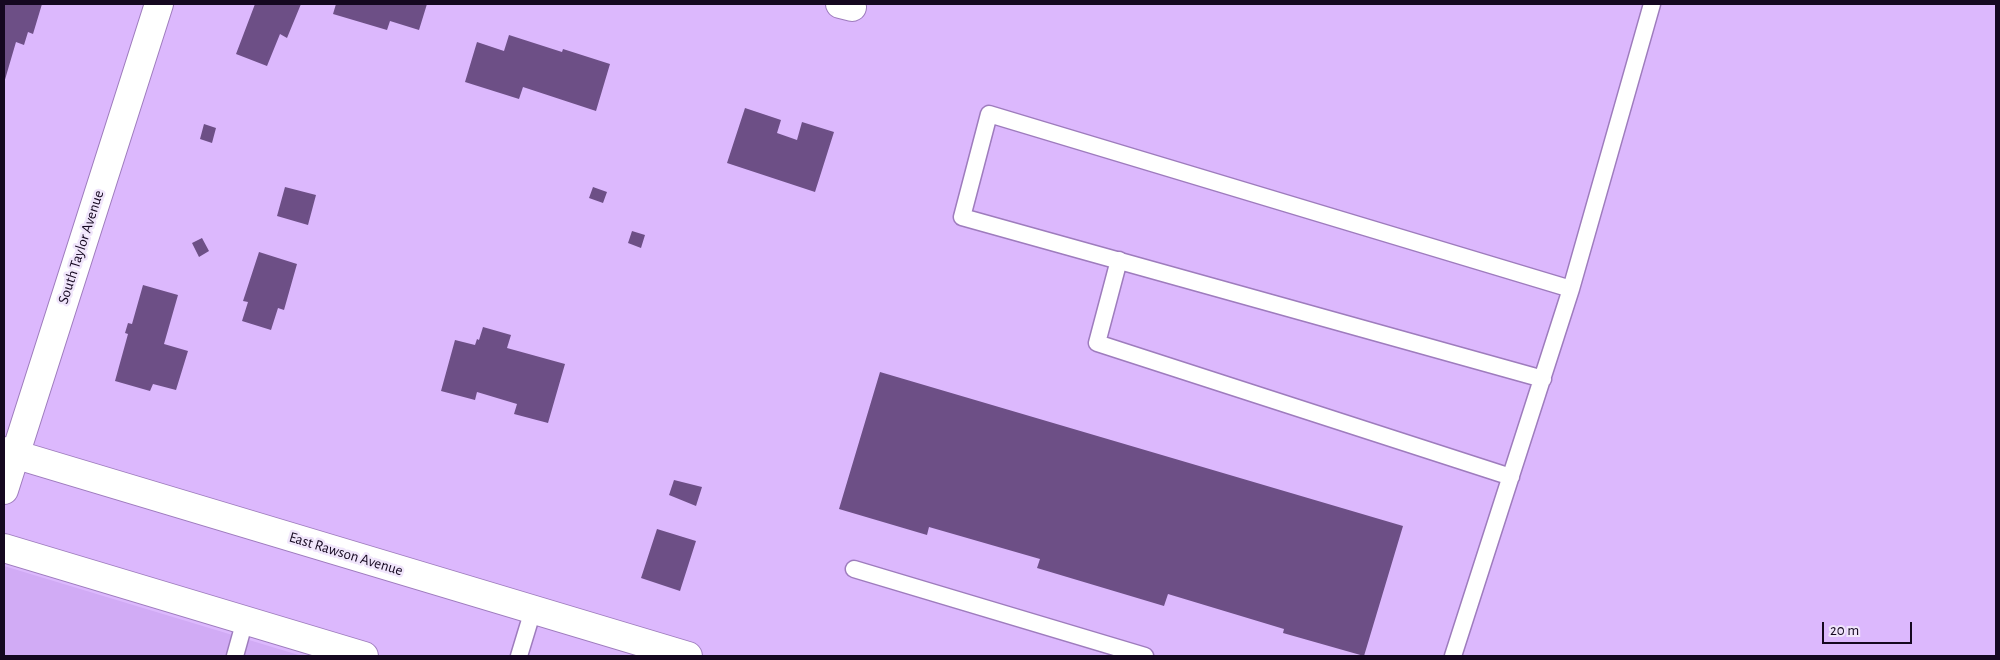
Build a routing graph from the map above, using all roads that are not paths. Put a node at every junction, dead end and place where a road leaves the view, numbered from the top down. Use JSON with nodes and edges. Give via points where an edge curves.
{"nodes":[{"id":1,"x":159,"y":4,"type":"edge"},
{"id":2,"x":1652,"y":4,"type":"edge"},
{"id":3,"x":1120,"y":260,"type":"junction"},
{"id":4,"x":1571,"y":290,"type":"junction"},
{"id":5,"x":1543,"y":379,"type":"junction"},
{"id":6,"x":9,"y":453,"type":"edge"},
{"id":7,"x":1510,"y":477,"type":"junction"},
{"id":8,"x":4,"y":490,"type":"edge"},
{"id":9,"x":4,"y":548,"type":"edge"},
{"id":10,"x":854,"y":569,"type":"dead end"},
{"id":11,"x":533,"y":610,"type":"junction"},
{"id":12,"x":246,"y":620,"type":"junction"},
{"id":13,"x":234,"y":656,"type":"edge"},
{"id":14,"x":364,"y":656,"type":"edge"},
{"id":15,"x":520,"y":656,"type":"edge"},
{"id":16,"x":688,"y":656,"type":"edge"},
{"id":17,"x":1145,"y":656,"type":"edge"},
{"id":18,"x":1453,"y":656,"type":"edge"}],
"edges":[{"from":1,"to":6,"type":"main road","name":"South Taylor Avenue"},
{"from":2,"to":4,"type":"lane"},
{"from":3,"to":4,"type":"lane","via":[[962,217],[989,114]]},
{"from":3,"to":5,"type":"lane"},
{"from":3,"to":7,"type":"lane","via":[[1097,343]]},
{"from":4,"to":5,"type":"lane"},
{"from":5,"to":7,"type":"lane"},
{"from":6,"to":8,"type":"main road","name":"South Taylor Avenue"},
{"from":6,"to":11,"type":"main road","name":"East Rawson Avenue"},
{"from":7,"to":18,"type":"lane"},
{"from":9,"to":12,"type":"main road"},
{"from":10,"to":17,"type":"lane"},
{"from":11,"to":15,"type":"lane"},
{"from":11,"to":16,"type":"main road","name":"East Rawson Avenue"},
{"from":12,"to":13,"type":"lane"},
{"from":12,"to":14,"type":"main road"}]}
